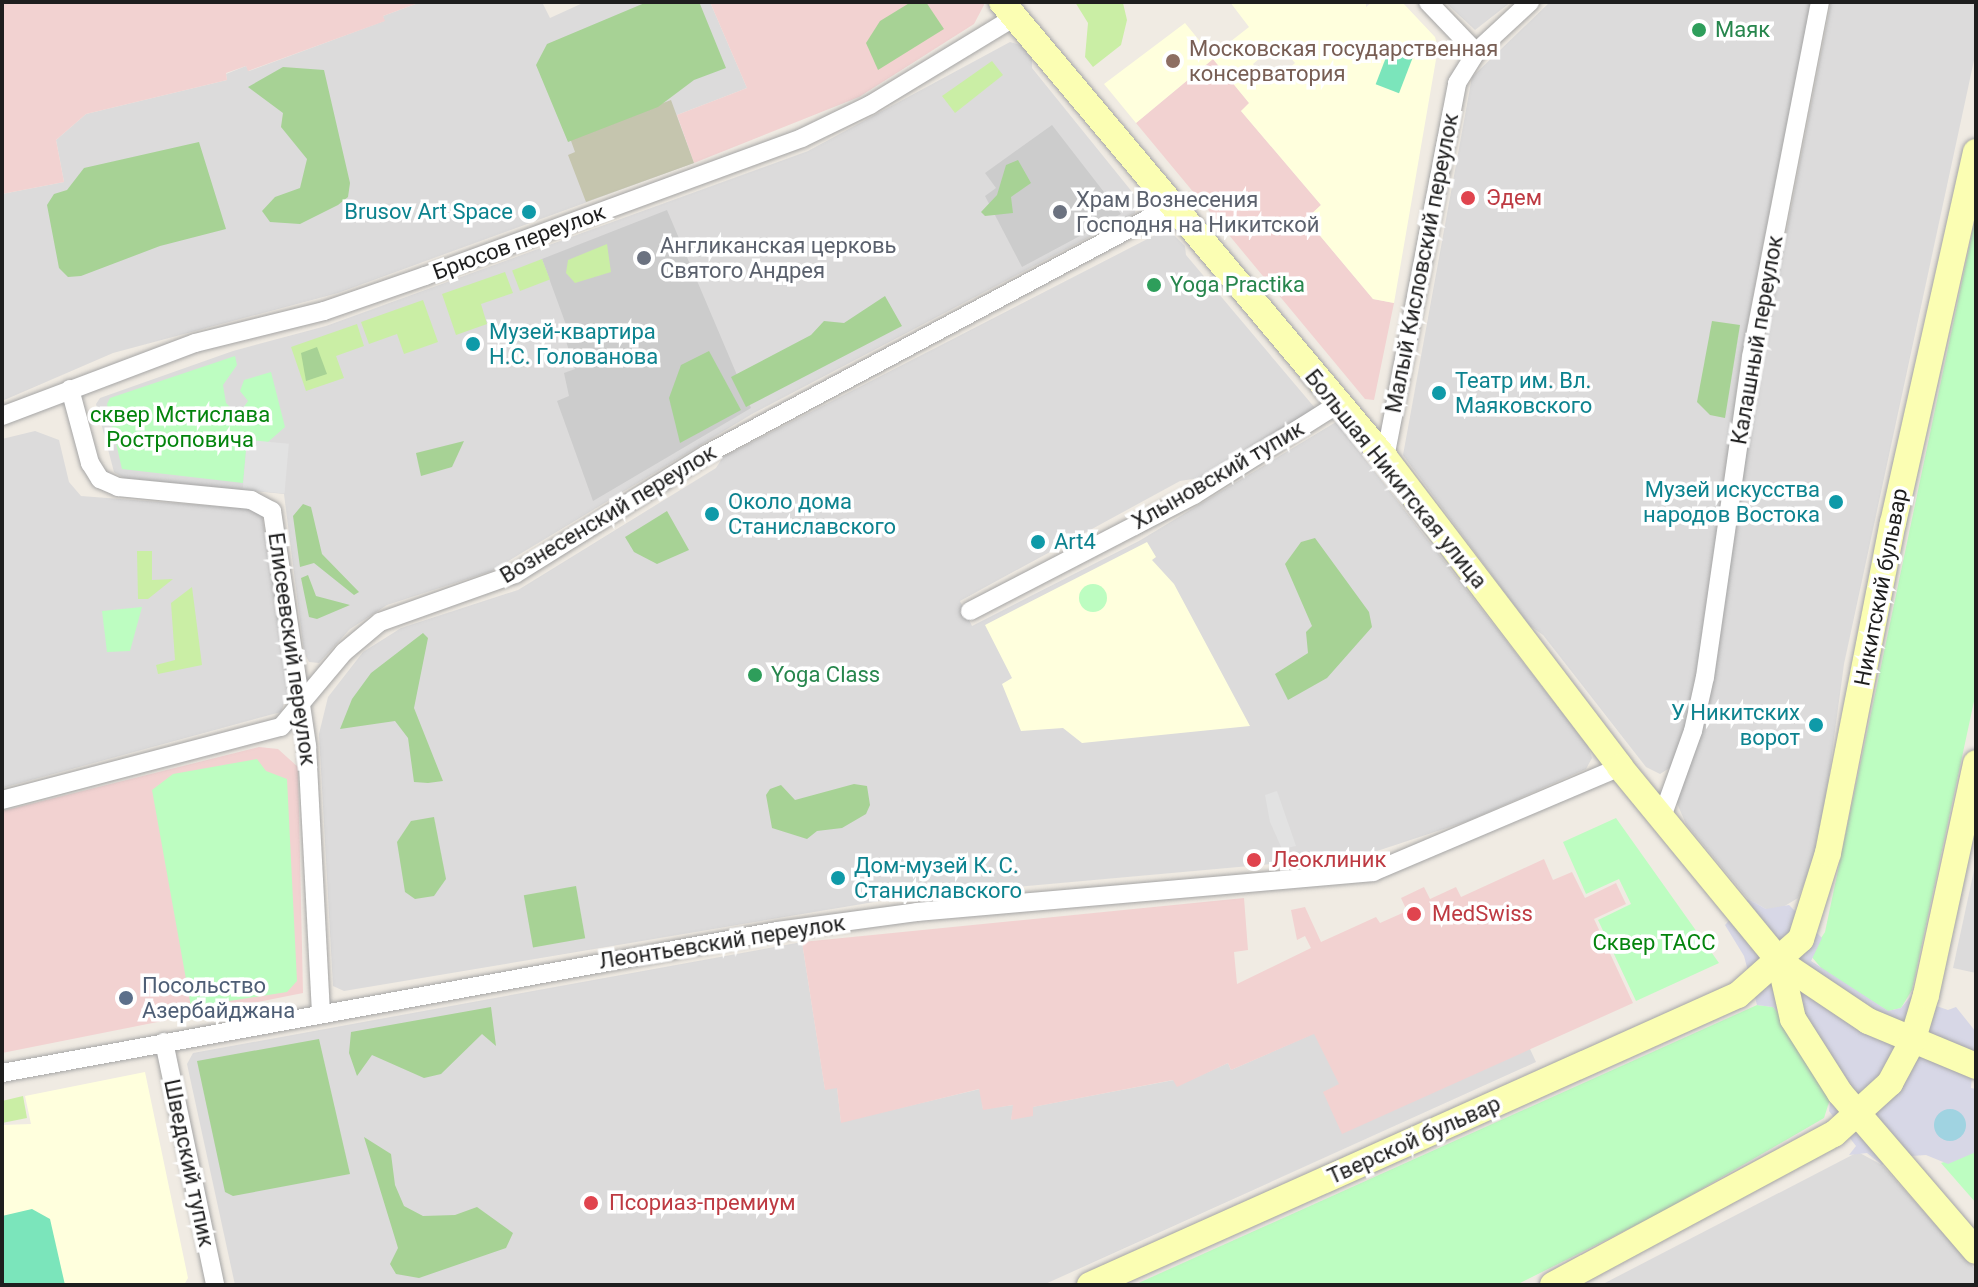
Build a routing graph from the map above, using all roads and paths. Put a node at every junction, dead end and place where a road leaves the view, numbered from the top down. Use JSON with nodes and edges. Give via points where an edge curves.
{"nodes":[{"id":1,"x":1428,"y":2,"type":"edge"},
{"id":2,"x":1530,"y":2,"type":"edge"},
{"id":3,"x":1820,"y":2,"type":"edge"},
{"id":4,"x":1008,"y":10,"type":"edge"},
{"id":5,"x":1476,"y":52,"type":"junction"},
{"id":6,"x":1976,"y":152,"type":"edge"},
{"id":7,"x":1170,"y":207,"type":"junction"},
{"id":8,"x":70,"y":389,"type":"junction"},
{"id":9,"x":1338,"y":404,"type":"junction"},
{"id":10,"x":2,"y":416,"type":"edge"},
{"id":11,"x":1385,"y":458,"type":"junction"},
{"id":12,"x":970,"y":611,"type":"dead end"},
{"id":13,"x":302,"y":708,"type":"junction"},
{"id":14,"x":1976,"y":763,"type":"edge"},
{"id":15,"x":1620,"y":767,"type":"junction"},
{"id":16,"x":2,"y":800,"type":"edge"},
{"id":17,"x":1662,"y":817,"type":"junction"},
{"id":18,"x":1780,"y":962,"type":"junction"},
{"id":19,"x":1738,"y":995,"type":"joint"},
{"id":20,"x":321,"y":1013,"type":"junction"},
{"id":21,"x":164,"y":1042,"type":"junction"},
{"id":22,"x":1912,"y":1042,"type":"junction"},
{"id":23,"x":1976,"y":1066,"type":"edge"},
{"id":24,"x":2,"y":1073,"type":"edge"},
{"id":25,"x":1859,"y":1116,"type":"junction"},
{"id":26,"x":1976,"y":1251,"type":"edge"},
{"id":27,"x":1559,"y":1284,"type":"edge"},
{"id":28,"x":215,"y":1285,"type":"edge"},
{"id":29,"x":1090,"y":1285,"type":"edge"}],
"edges":[{"from":1,"to":5,"type":"street"},
{"from":2,"to":5,"type":"street","name":"Малый Кисловский переулок"},
{"from":3,"to":17,"type":"street","name":"Калашный переулок","via":[[1751,357],[1705,677],[1693,731]]},
{"from":4,"to":7,"type":"main road","name":"Большая Никитская улица"},
{"from":4,"to":8,"type":"street","name":"Брюсов переулок","via":[[870,105],[802,138],[338,307],[195,343]]},
{"from":5,"to":11,"type":"street","name":"Малый Кисловский переулок","via":[[1455,91]]},
{"from":6,"to":18,"type":"main road","name":"Никитский бульвар","via":[[1893,523],[1828,853],[1807,928]]},
{"from":7,"to":9,"type":"main road","name":"Большая Никитская улица"},
{"from":7,"to":13,"type":"street","name":"Вознесенский переулок","via":[[707,454],[515,574],[380,622],[344,652]]},
{"from":8,"to":10,"type":"street","name":"Брюсов переулок"},
{"from":8,"to":13,"type":"street","name":"Елисеевский переулок","via":[[90,463],[100,479],[118,487],[251,500],[269,507]]},
{"from":9,"to":11,"type":"main road","name":"Большая Никитская улица"},
{"from":9,"to":12,"type":"street","name":"Хлыновский тупик","via":[[1194,495]]},
{"from":11,"to":15,"type":"main road","name":"Большая Никитская улица"},
{"from":13,"to":16,"type":"street","name":"Вознесенский переулок","via":[[269,733]]},
{"from":13,"to":20,"type":"street","name":"Елисеевский переулок"},
{"from":14,"to":22,"type":"main road"},
{"from":15,"to":17,"type":"main road","name":"Большая Никитская улица"},
{"from":15,"to":20,"type":"street","name":"Леонтьевский переулок","via":[[1373,872],[917,912],[698,944]]},
{"from":17,"to":18,"type":"main road","name":"Большая Никитская улица"},
{"from":18,"to":19,"type":"main road","name":"Никитский бульвар"},
{"from":18,"to":22,"type":"main road","via":[[1836,1002]]},
{"from":18,"to":25,"type":"main road","via":[[1800,1033]]},
{"from":19,"to":29,"type":"main road","name":"Тверской бульвар"},
{"from":20,"to":21,"type":"street","name":"Леонтьевский переулок"},
{"from":21,"to":24,"type":"street","name":"Леонтьевский переулок"},
{"from":21,"to":28,"type":"street","name":"Шведский тупик"},
{"from":22,"to":23,"type":"main road"},
{"from":22,"to":25,"type":"main road","via":[[1890,1083]]},
{"from":25,"to":26,"type":"main road"},
{"from":25,"to":27,"type":"main road"}]}
